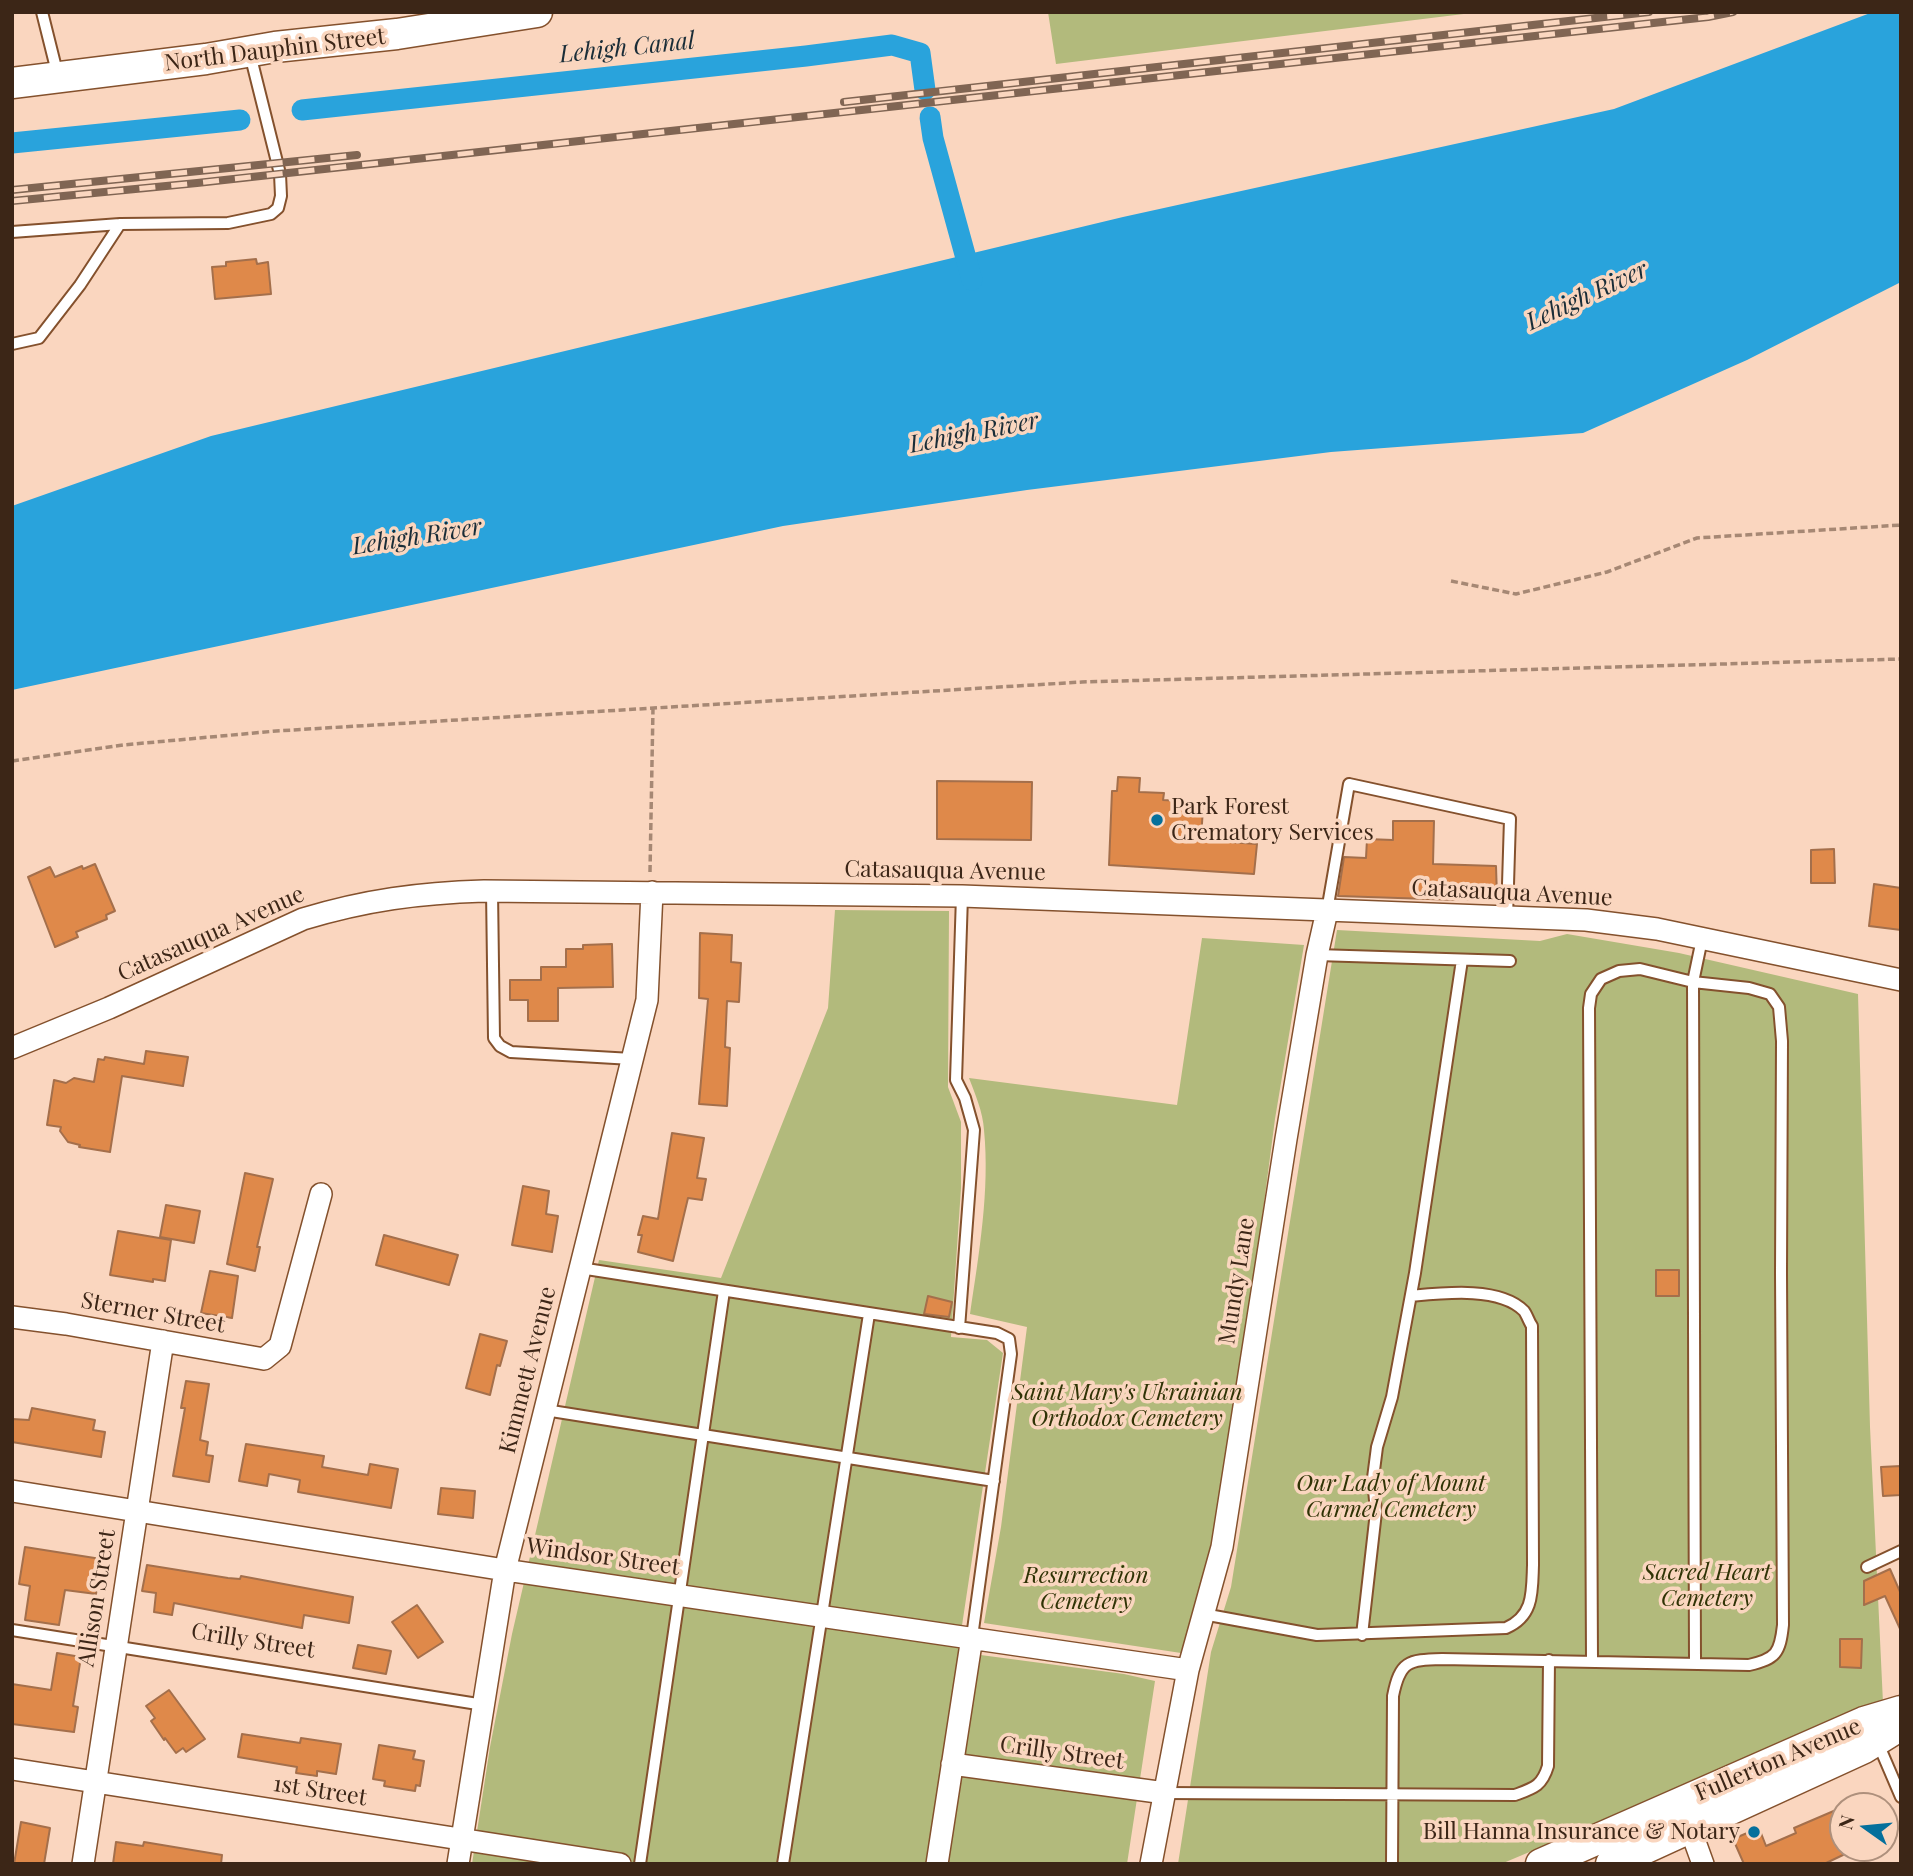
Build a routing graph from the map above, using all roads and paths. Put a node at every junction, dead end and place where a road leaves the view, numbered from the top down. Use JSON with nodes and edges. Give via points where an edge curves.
{"nodes":[{"id":1,"x":42,"y":12,"type":"edge"},
{"id":2,"x":537,"y":12,"type":"edge"},
{"id":3,"x":249,"y":51,"type":"junction"},
{"id":4,"x":58,"y":76,"type":"junction"},
{"id":5,"x":12,"y":83,"type":"edge"},
{"id":6,"x":120,"y":224,"type":"junction"},
{"id":7,"x":12,"y":232,"type":"edge"},
{"id":8,"x":12,"y":344,"type":"edge"},
{"id":9,"x":1901,"y":525,"type":"edge"},
{"id":10,"x":1451,"y":581,"type":"dead end"},
{"id":11,"x":1901,"y":659,"type":"edge"},
{"id":12,"x":653,"y":708,"type":"junction"},
{"id":13,"x":12,"y":761,"type":"edge"},
{"id":14,"x":492,"y":891,"type":"junction"},
{"id":15,"x":652,"y":892,"type":"junction"},
{"id":16,"x":962,"y":896,"type":"junction"},
{"id":17,"x":1327,"y":911,"type":"junction"},
{"id":18,"x":1507,"y":917,"type":"junction"},
{"id":19,"x":1702,"y":939,"type":"junction"},
{"id":20,"x":1317,"y":955,"type":"junction"},
{"id":21,"x":1462,"y":960,"type":"junction"},
{"id":22,"x":1510,"y":961,"type":"dead end"},
{"id":23,"x":1901,"y":979,"type":"edge"},
{"id":24,"x":1693,"y":982,"type":"junction"},
{"id":25,"x":12,"y":1048,"type":"edge"},
{"id":26,"x":632,"y":1059,"type":"junction"},
{"id":27,"x":321,"y":1194,"type":"dead end"},
{"id":28,"x":580,"y":1268,"type":"junction"},
{"id":29,"x":724,"y":1291,"type":"junction"},
{"id":30,"x":1411,"y":1296,"type":"junction"},
{"id":31,"x":869,"y":1314,"type":"junction"},
{"id":32,"x":12,"y":1317,"type":"edge"},
{"id":33,"x":959,"y":1328,"type":"junction"},
{"id":34,"x":163,"y":1341,"type":"junction"},
{"id":35,"x":545,"y":1410,"type":"junction"},
{"id":36,"x":703,"y":1435,"type":"junction"},
{"id":37,"x":846,"y":1458,"type":"junction"},
{"id":38,"x":994,"y":1481,"type":"junction"},
{"id":39,"x":12,"y":1491,"type":"edge"},
{"id":40,"x":137,"y":1511,"type":"junction"},
{"id":41,"x":1901,"y":1552,"type":"edge"},
{"id":42,"x":1867,"y":1567,"type":"dead end"},
{"id":43,"x":505,"y":1570,"type":"junction"},
{"id":44,"x":680,"y":1595,"type":"junction"},
{"id":45,"x":1203,"y":1614,"type":"junction"},
{"id":46,"x":822,"y":1615,"type":"junction"},
{"id":47,"x":12,"y":1630,"type":"edge"},
{"id":48,"x":1362,"y":1635,"type":"junction"},
{"id":49,"x":972,"y":1637,"type":"junction"},
{"id":50,"x":116,"y":1645,"type":"junction"},
{"id":51,"x":1549,"y":1660,"type":"junction"},
{"id":52,"x":1592,"y":1661,"type":"junction"},
{"id":53,"x":1695,"y":1664,"type":"junction"},
{"id":54,"x":1188,"y":1670,"type":"junction"},
{"id":55,"x":484,"y":1705,"type":"junction"},
{"id":56,"x":1901,"y":1711,"type":"edge"},
{"id":57,"x":1889,"y":1733,"type":"edge"},
{"id":58,"x":951,"y":1764,"type":"junction"},
{"id":59,"x":12,"y":1769,"type":"edge"},
{"id":60,"x":95,"y":1782,"type":"junction"},
{"id":61,"x":1165,"y":1793,"type":"junction"},
{"id":62,"x":1392,"y":1795,"type":"junction"},
{"id":63,"x":1901,"y":1797,"type":"edge"},
{"id":64,"x":1690,"y":1828,"type":"junction"},
{"id":65,"x":461,"y":1840,"type":"junction"},
{"id":66,"x":1624,"y":1861,"type":"edge"},
{"id":67,"x":83,"y":1864,"type":"edge"},
{"id":68,"x":458,"y":1864,"type":"edge"},
{"id":69,"x":620,"y":1864,"type":"edge"},
{"id":70,"x":640,"y":1864,"type":"edge"},
{"id":71,"x":783,"y":1864,"type":"edge"},
{"id":72,"x":937,"y":1864,"type":"edge"},
{"id":73,"x":1151,"y":1864,"type":"edge"},
{"id":74,"x":1392,"y":1864,"type":"edge"},
{"id":75,"x":1541,"y":1864,"type":"edge"},
{"id":76,"x":1703,"y":1864,"type":"edge"}],
"edges":[{"from":1,"to":4,"type":"lane"},
{"from":2,"to":3,"type":"main road","name":"North Dauphin Street"},
{"from":3,"to":4,"type":"main road","name":"North Dauphin Street"},
{"from":3,"to":6,"type":"lane","via":[[280,174],[278,208],[271,214],[229,223]]},
{"from":4,"to":5,"type":"main road","name":"North Dauphin Street"},
{"from":6,"to":7,"type":"lane"},
{"from":6,"to":8,"type":"lane","via":[[39,338]]},
{"from":9,"to":10,"type":"path","via":[[1697,538],[1607,572],[1516,594]]},
{"from":11,"to":12,"type":"path","via":[[1082,681]]},
{"from":12,"to":13,"type":"path","via":[[276,731]]},
{"from":12,"to":15,"type":"path"},
{"from":14,"to":15,"type":"street","name":"Catasauqua Avenue"},
{"from":14,"to":25,"type":"street","name":"Catasauqua Avenue","via":[[388,898],[303,919]]},
{"from":14,"to":26,"type":"lane","via":[[494,1038],[500,1046],[511,1052]]},
{"from":15,"to":16,"type":"street","name":"Catasauqua Avenue"},
{"from":15,"to":26,"type":"street","name":"Kimmett Avenue","via":[[647,1000]]},
{"from":16,"to":17,"type":"street","name":"Catasauqua Avenue"},
{"from":16,"to":33,"type":"lane","via":[[956,1080],[974,1130]]},
{"from":17,"to":18,"type":"street","name":"Catasauqua Avenue"},
{"from":17,"to":18,"type":"lane","via":[[1349,784],[1510,818]]},
{"from":17,"to":20,"type":"street","name":"Mundy Lane"},
{"from":18,"to":19,"type":"street","name":"Catasauqua Avenue","via":[[1586,920]]},
{"from":19,"to":23,"type":"street","name":"Catasauqua Avenue"},
{"from":19,"to":24,"type":"lane"},
{"from":20,"to":21,"type":"lane"},
{"from":20,"to":45,"type":"street","name":"Mundy Lane","via":[[1222,1547]]},
{"from":21,"to":22,"type":"lane"},
{"from":21,"to":30,"type":"lane"},
{"from":24,"to":52,"type":"lane","via":[[1640,970],[1619,971],[1601,979],[1591,994]]},
{"from":24,"to":53,"type":"lane"},
{"from":24,"to":53,"type":"lane","via":[[1770,994],[1779,1007],[1782,1041],[1781,1643],[1775,1656],[1749,1665]]},
{"from":26,"to":28,"type":"street","name":"Kimmett Avenue"},
{"from":27,"to":34,"type":"street","name":"Sterner Street","via":[[280,1346],[264,1359]]},
{"from":28,"to":29,"type":"lane"},
{"from":28,"to":35,"type":"street","name":"Kimmett Avenue"},
{"from":29,"to":31,"type":"lane"},
{"from":29,"to":36,"type":"lane"},
{"from":30,"to":48,"type":"lane","via":[[1392,1397],[1377,1447],[1373,1478],[1376,1512]]},
{"from":30,"to":48,"type":"lane","via":[[1454,1292],[1493,1296],[1524,1311],[1532,1326],[1530,1605],[1522,1619],[1506,1628]]},
{"from":31,"to":33,"type":"lane"},
{"from":31,"to":37,"type":"lane"},
{"from":32,"to":34,"type":"street","name":"Sterner Street"},
{"from":33,"to":38,"type":"lane","via":[[1009,1339],[1012,1354]]},
{"from":34,"to":40,"type":"street","name":"Allison Street"},
{"from":35,"to":36,"type":"lane"},
{"from":35,"to":43,"type":"street","name":"Kimmett Avenue"},
{"from":36,"to":37,"type":"lane"},
{"from":36,"to":44,"type":"lane"},
{"from":37,"to":38,"type":"lane"},
{"from":37,"to":46,"type":"lane"},
{"from":38,"to":49,"type":"lane"},
{"from":39,"to":40,"type":"street","name":"Windsor Street"},
{"from":40,"to":43,"type":"street","name":"Windsor Street"},
{"from":40,"to":50,"type":"street","name":"Allison Street"},
{"from":41,"to":42,"type":"lane"},
{"from":43,"to":44,"type":"street","name":"Windsor Street"},
{"from":43,"to":55,"type":"street","name":"Kimmett Avenue"},
{"from":44,"to":46,"type":"street","name":"Windsor Street"},
{"from":44,"to":70,"type":"lane"},
{"from":45,"to":48,"type":"lane","via":[[1299,1634]]},
{"from":45,"to":54,"type":"street","name":"Mundy Lane"},
{"from":46,"to":49,"type":"street","name":"Windsor Street"},
{"from":46,"to":71,"type":"lane"},
{"from":47,"to":50,"type":"lane","name":"Crilly Street"},
{"from":49,"to":54,"type":"street","name":"Windsor Street"},
{"from":49,"to":58,"type":"street"},
{"from":50,"to":55,"type":"lane","name":"Crilly Street"},
{"from":50,"to":60,"type":"street","name":"Allison Street"},
{"from":51,"to":52,"type":"lane"},
{"from":51,"to":62,"type":"lane","via":[[1549,1757],[1544,1780],[1516,1795]]},
{"from":51,"to":62,"type":"lane","via":[[1419,1660],[1406,1666],[1398,1674],[1393,1696]]},
{"from":52,"to":53,"type":"lane"},
{"from":54,"to":61,"type":"street","name":"Mundy Lane"},
{"from":55,"to":65,"type":"street","name":"Kimmett Avenue"},
{"from":56,"to":75,"type":"main road","name":"Fullerton Avenue","via":[[1864,1722]]},
{"from":57,"to":63,"type":"lane"},
{"from":57,"to":64,"type":"main road","name":"Fullerton Avenue"},
{"from":58,"to":61,"type":"street","name":"Crilly Street"},
{"from":58,"to":72,"type":"street"},
{"from":59,"to":60,"type":"street","name":"1st Street"},
{"from":60,"to":65,"type":"street","name":"1st Street"},
{"from":60,"to":67,"type":"street","name":"Allison Street"},
{"from":61,"to":62,"type":"lane"},
{"from":61,"to":73,"type":"street","name":"Mundy Lane"},
{"from":62,"to":74,"type":"lane"},
{"from":64,"to":66,"type":"main road","name":"Fullerton Avenue"},
{"from":64,"to":76,"type":"street"},
{"from":65,"to":68,"type":"street","name":"Kimmett Avenue"},
{"from":65,"to":69,"type":"street","name":"1st Street"}]}
